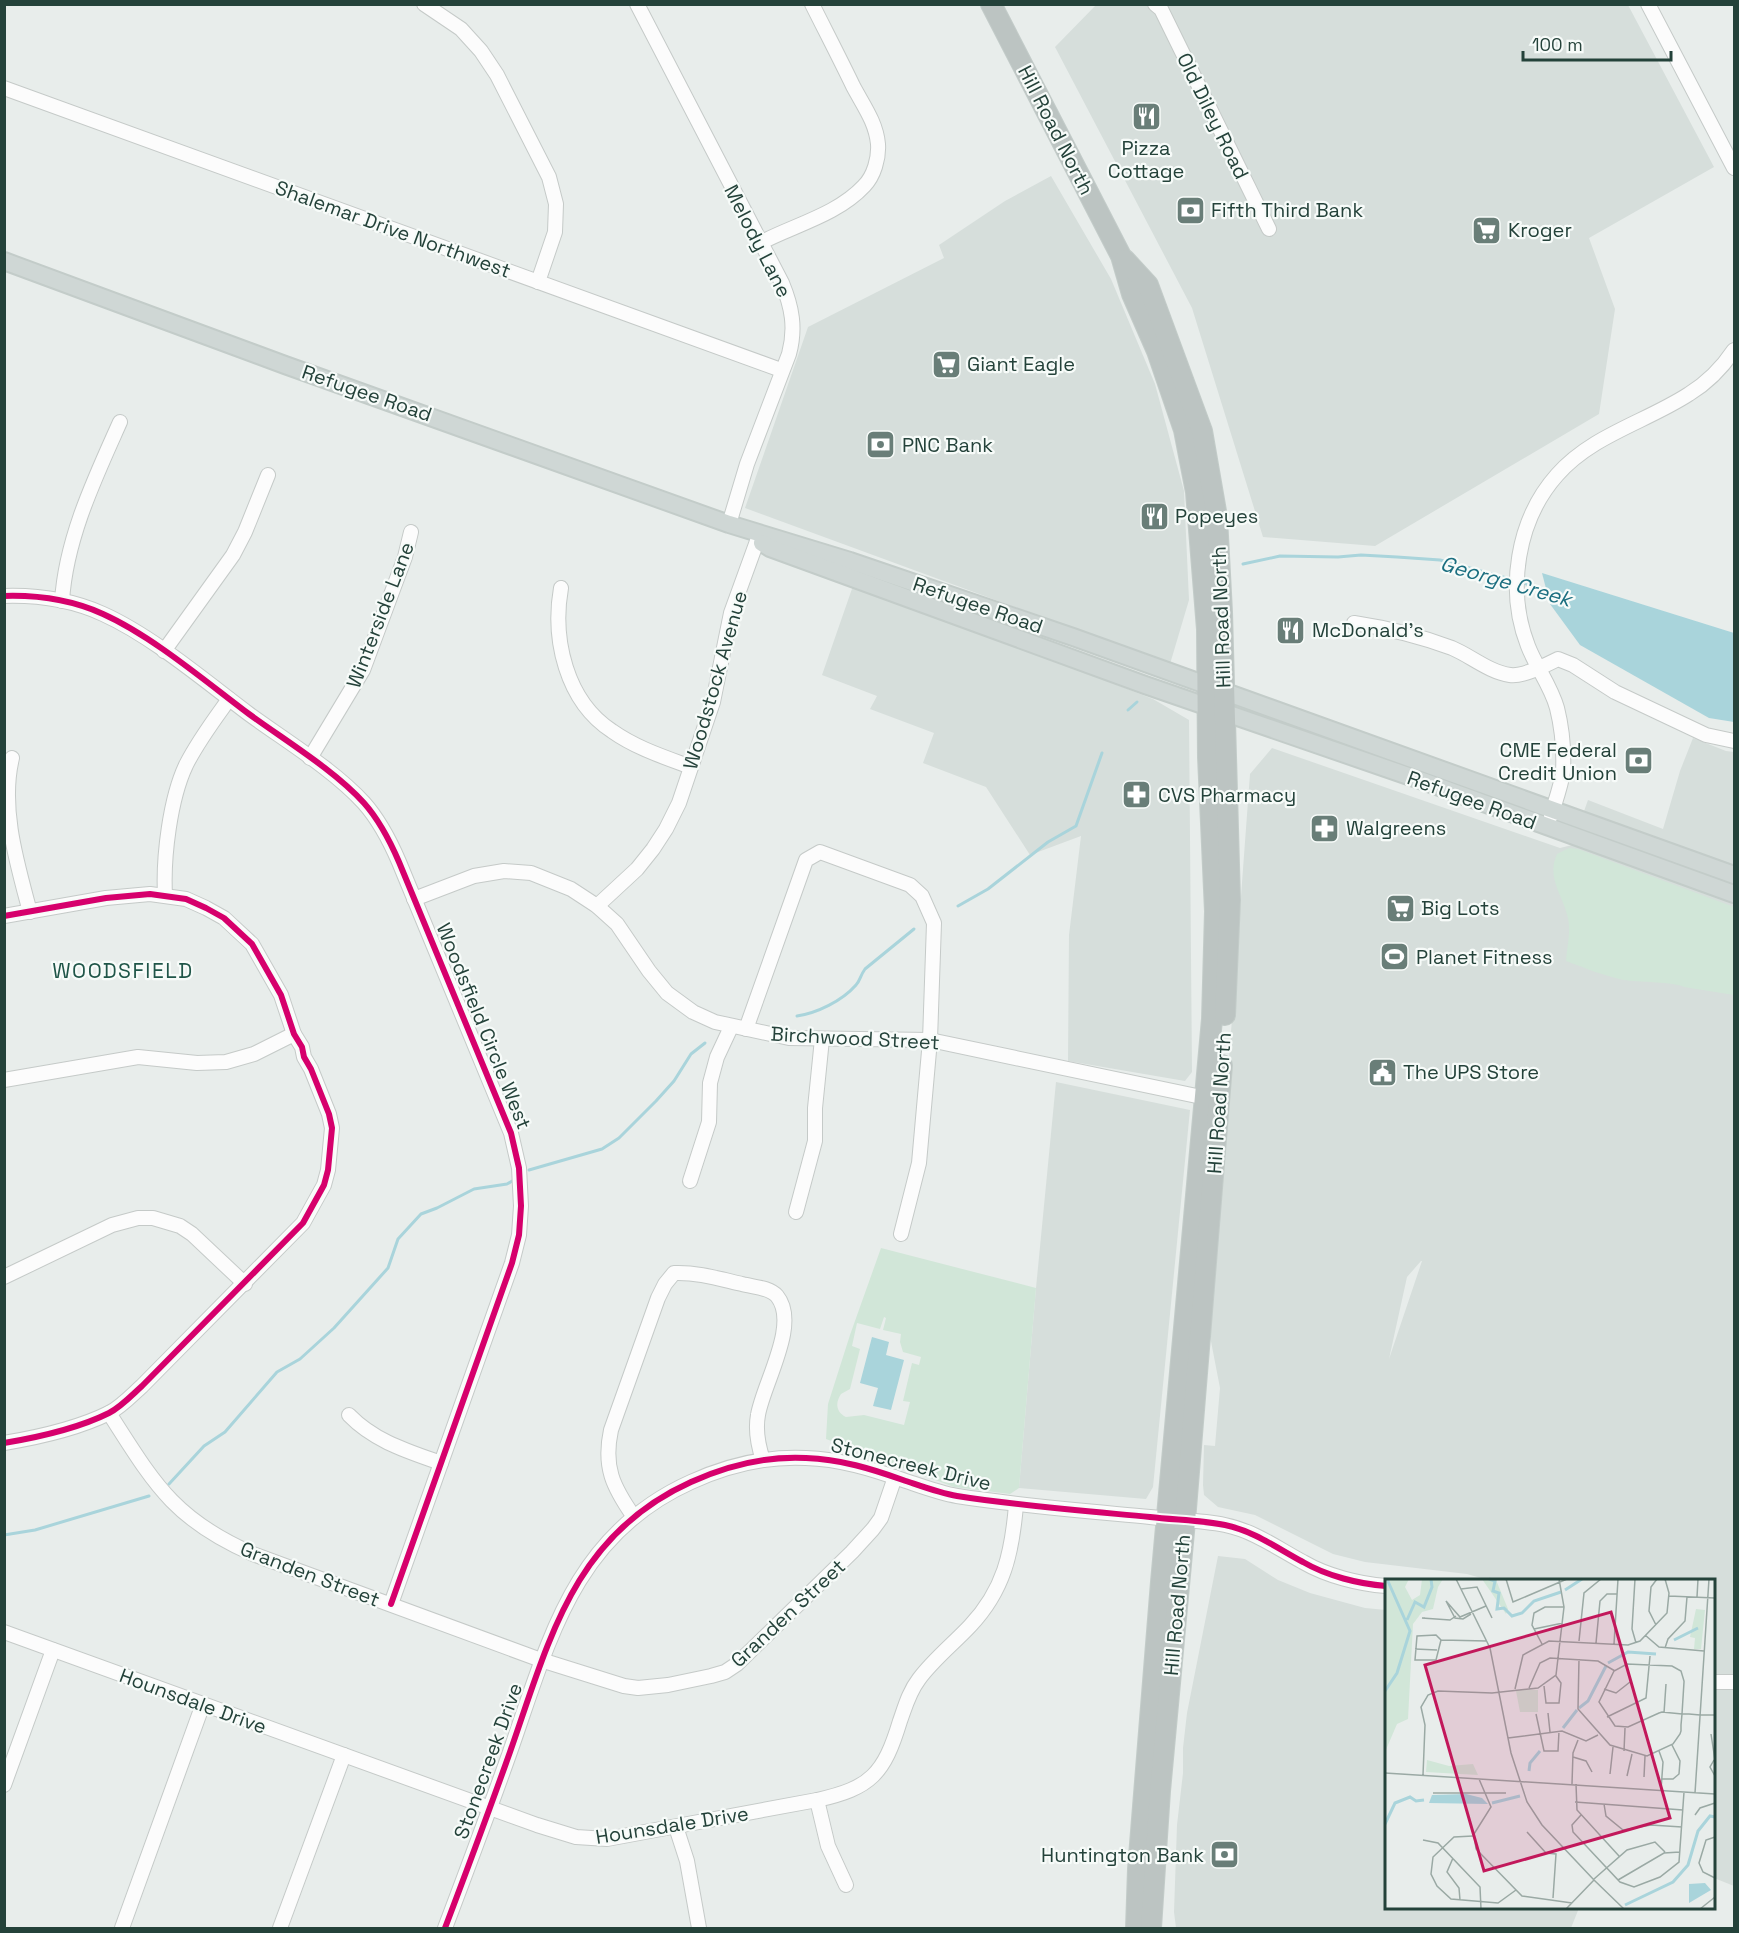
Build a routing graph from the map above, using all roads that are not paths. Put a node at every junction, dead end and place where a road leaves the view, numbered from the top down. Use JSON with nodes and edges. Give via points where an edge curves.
{"nodes":[{"id":1,"x":424,"y":4,"type":"edge"},
{"id":2,"x":637,"y":4,"type":"edge"},
{"id":3,"x":812,"y":4,"type":"edge"},
{"id":4,"x":991,"y":4,"type":"edge"},
{"id":5,"x":1155,"y":4,"type":"edge"},
{"id":6,"x":1647,"y":4,"type":"edge"},
{"id":7,"x":4,"y":88,"type":"edge"},
{"id":8,"x":1734,"y":168,"type":"edge"},
{"id":9,"x":1269,"y":229,"type":"dead end"},
{"id":10,"x":760,"y":243,"type":"junction"},
{"id":11,"x":4,"y":261,"type":"edge"},
{"id":12,"x":538,"y":282,"type":"junction"},
{"id":13,"x":1734,"y":350,"type":"edge"},
{"id":14,"x":781,"y":370,"type":"junction"},
{"id":15,"x":120,"y":422,"type":"dead end"},
{"id":16,"x":268,"y":475,"type":"dead end"},
{"id":17,"x":729,"y":524,"type":"junction"},
{"id":18,"x":411,"y":532,"type":"dead end"},
{"id":19,"x":759,"y":537,"type":"junction"},
{"id":20,"x":561,"y":588,"type":"dead end"},
{"id":21,"x":4,"y":596,"type":"edge"},
{"id":22,"x":62,"y":601,"type":"junction"},
{"id":23,"x":1354,"y":623,"type":"dead end"},
{"id":24,"x":164,"y":651,"type":"junction"},
{"id":25,"x":1539,"y":669,"type":"junction"},
{"id":26,"x":229,"y":699,"type":"junction"},
{"id":27,"x":1216,"y":700,"type":"junction"},
{"id":28,"x":1734,"y":741,"type":"edge"},
{"id":29,"x":12,"y":758,"type":"dead end"},
{"id":30,"x":310,"y":758,"type":"junction"},
{"id":31,"x":691,"y":767,"type":"junction"},
{"id":32,"x":1552,"y":812,"type":"junction"},
{"id":33,"x":1734,"y":875,"type":"edge"},
{"id":34,"x":1734,"y":894,"type":"edge"},
{"id":35,"x":165,"y":895,"type":"junction"},
{"id":36,"x":414,"y":899,"type":"junction"},
{"id":37,"x":597,"y":906,"type":"junction"},
{"id":38,"x":30,"y":912,"type":"junction"},
{"id":39,"x":4,"y":916,"type":"edge"},
{"id":40,"x":731,"y":1027,"type":"junction"},
{"id":41,"x":746,"y":1029,"type":"junction"},
{"id":42,"x":294,"y":1034,"type":"junction"},
{"id":43,"x":822,"y":1040,"type":"junction"},
{"id":44,"x":930,"y":1040,"type":"junction"},
{"id":45,"x":4,"y":1080,"type":"edge"},
{"id":46,"x":1208,"y":1098,"type":"junction"},
{"id":47,"x":690,"y":1181,"type":"dead end"},
{"id":48,"x":796,"y":1212,"type":"dead end"},
{"id":49,"x":902,"y":1234,"type":"dead end"},
{"id":50,"x":4,"y":1277,"type":"edge"},
{"id":51,"x":245,"y":1284,"type":"junction"},
{"id":52,"x":109,"y":1413,"type":"junction"},
{"id":53,"x":349,"y":1415,"type":"dead end"},
{"id":54,"x":4,"y":1443,"type":"edge"},
{"id":55,"x":763,"y":1460,"type":"junction"},
{"id":56,"x":441,"y":1463,"type":"junction"},
{"id":57,"x":895,"y":1477,"type":"junction"},
{"id":58,"x":1016,"y":1505,"type":"junction"},
{"id":59,"x":634,"y":1517,"type":"junction"},
{"id":60,"x":1176,"y":1520,"type":"junction"},
{"id":61,"x":1385,"y":1586,"type":"edge"},
{"id":62,"x":391,"y":1604,"type":"junction"},
{"id":63,"x":4,"y":1632,"type":"edge"},
{"id":64,"x":52,"y":1650,"type":"junction"},
{"id":65,"x":542,"y":1659,"type":"junction"},
{"id":66,"x":1715,"y":1682,"type":"edge"},
{"id":67,"x":1734,"y":1682,"type":"edge"},
{"id":68,"x":203,"y":1704,"type":"junction"},
{"id":69,"x":344,"y":1755,"type":"junction"},
{"id":70,"x":4,"y":1785,"type":"edge"},
{"id":71,"x":817,"y":1800,"type":"junction"},
{"id":72,"x":489,"y":1808,"type":"junction"},
{"id":73,"x":676,"y":1827,"type":"junction"},
{"id":74,"x":846,"y":1885,"type":"dead end"},
{"id":75,"x":122,"y":1929,"type":"edge"},
{"id":76,"x":280,"y":1929,"type":"edge"},
{"id":77,"x":445,"y":1929,"type":"edge"},
{"id":78,"x":699,"y":1929,"type":"edge"},
{"id":79,"x":1136,"y":1929,"type":"edge"},
{"id":80,"x":1151,"y":1929,"type":"edge"}],
"edges":[{"from":1,"to":12,"type":"street","via":[[461,29],[490,62],[549,177],[556,204],[555,232]]},
{"from":2,"to":10,"type":"street","name":"Melody Lane"},
{"from":3,"to":10,"type":"street","via":[[870,117],[878,145],[877,160],[864,186],[844,202]]},
{"from":4,"to":27,"type":"highway","name":"Hill Road North","via":[[1140,290],[1184,430],[1196,492]]},
{"from":5,"to":9,"type":"street","name":"Old Diley Road","via":[[1161,9]]},
{"from":6,"to":8,"type":"street"},
{"from":7,"to":12,"type":"street","name":"Shalemar Drive Northwest"},
{"from":10,"to":14,"type":"street","name":"Melody Lane","via":[[792,310],[792,340]]},
{"from":11,"to":17,"type":"main road","name":"Refugee Road"},
{"from":12,"to":14,"type":"street","name":"Shalemar Drive Northwest"},
{"from":13,"to":25,"type":"street","via":[[1714,375],[1688,395],[1584,451],[1557,474],[1539,500],[1523,538],[1517,580],[1519,617]]},
{"from":14,"to":17,"type":"street","name":"Melody Lane"},
{"from":15,"to":22,"type":"street","via":[[72,542]]},
{"from":16,"to":24,"type":"street","via":[[233,555]]},
{"from":17,"to":19,"type":"main road","name":"Refugee Road"},
{"from":18,"to":30,"type":"street","name":"Winterside Lane","via":[[363,670]]},
{"from":19,"to":27,"type":"main road","name":"Refugee Road","via":[[850,561],[1073,637]]},
{"from":19,"to":27,"type":"main road","name":"Refugee Road","via":[[770,548],[1012,636],[1024,631]]},
{"from":19,"to":31,"type":"street","name":"Woodstock Avenue","via":[[731,613],[713,702]]},
{"from":20,"to":31,"type":"street","via":[[559,639],[569,677],[581,698],[610,731]]},
{"from":21,"to":22,"type":"street","name":"Woodsfield Circle West"},
{"from":22,"to":24,"type":"street","name":"Woodsfield Circle West","via":[[102,613]]},
{"from":23,"to":25,"type":"street","via":[[1396,630],[1453,649],[1512,676]]},
{"from":24,"to":26,"type":"street","name":"Woodsfield Circle West"},
{"from":25,"to":28,"type":"street","via":[[1558,659],[1624,697],[1706,735]]},
{"from":25,"to":32,"type":"street","via":[[1557,707],[1562,738],[1563,773]]},
{"from":26,"to":30,"type":"street","name":"Woodsfield Circle West"},
{"from":26,"to":35,"type":"street","via":[[181,777],[166,847]]},
{"from":27,"to":32,"type":"main road","name":"Refugee Road","via":[[1346,747],[1378,756],[1394,752]]},
{"from":27,"to":34,"type":"main road","name":"Refugee Road","via":[[1420,780]]},
{"from":27,"to":46,"type":"highway","name":"Hill Road North","via":[[1215,961]]},
{"from":27,"to":60,"type":"highway","name":"Hill Road North","via":[[1230,900],[1228,977]]},
{"from":29,"to":38,"type":"street","via":[[7,786],[9,815]]},
{"from":30,"to":36,"type":"street","name":"Woodsfield Circle West","via":[[350,790],[379,823]]},
{"from":31,"to":37,"type":"street","name":"Woodstock Avenue","via":[[679,803],[653,849]]},
{"from":32,"to":33,"type":"main road","name":"Refugee Road"},
{"from":35,"to":38,"type":"street","via":[[126,895]]},
{"from":35,"to":42,"type":"street","via":[[207,908],[242,933],[281,995]]},
{"from":36,"to":37,"type":"street","name":"Birchwood Street","via":[[474,876],[516,871],[556,881]]},
{"from":36,"to":56,"type":"street","name":"Woodsfield Circle West","via":[[511,1133],[521,1191],[519,1235],[512,1263]]},
{"from":37,"to":40,"type":"street","name":"Birchwood Street","via":[[616,924],[667,993],[703,1017]]},
{"from":38,"to":39,"type":"street"},
{"from":40,"to":41,"type":"street","name":"Birchwood Street"},
{"from":40,"to":47,"type":"street","via":[[710,1083],[709,1122]]},
{"from":41,"to":43,"type":"street","name":"Birchwood Street"},
{"from":41,"to":44,"type":"street","via":[[806,860],[820,852],[910,885],[922,896],[934,923]]},
{"from":42,"to":45,"type":"street","via":[[254,1054],[226,1062],[138,1057]]},
{"from":42,"to":51,"type":"street","via":[[329,1114],[332,1128],[328,1170],[303,1223]]},
{"from":43,"to":44,"type":"street","name":"Birchwood Street"},
{"from":43,"to":48,"type":"street","via":[[815,1141]]},
{"from":44,"to":46,"type":"street","name":"Birchwood Street"},
{"from":44,"to":49,"type":"street","via":[[919,1163]]},
{"from":46,"to":60,"type":"highway","name":"Hill Road North"},
{"from":50,"to":51,"type":"street","via":[[112,1225],[153,1218],[192,1234]]},
{"from":51,"to":52,"type":"street","via":[[142,1386]]},
{"from":52,"to":54,"type":"street","via":[[57,1432]]},
{"from":52,"to":62,"type":"street","name":"Granden Street","via":[[159,1489],[202,1528],[253,1554]]},
{"from":53,"to":56,"type":"street","via":[[379,1439]]},
{"from":55,"to":57,"type":"street","name":"Stonecreek Drive","via":[[819,1459],[849,1463]]},
{"from":55,"to":59,"type":"street","name":"Stonecreek Drive","via":[[703,1476],[676,1488]]},
{"from":55,"to":59,"type":"street","via":[[757,1416],[783,1334],[786,1319],[782,1306],[776,1296],[761,1288],[688,1272],[674,1273],[658,1298],[608,1444],[610,1473]]},
{"from":56,"to":62,"type":"street","name":"Woodsfield Circle West"},
{"from":57,"to":58,"type":"street","name":"Stonecreek Drive","via":[[952,1495]]},
{"from":57,"to":65,"type":"street","name":"Granden Street","via":[[881,1518],[873,1529],[749,1654],[725,1671],[638,1688]]},
{"from":58,"to":60,"type":"street","name":"Stonecreek Drive"},
{"from":58,"to":71,"type":"street","name":"Hounsdale Drive","via":[[1003,1576],[980,1614],[911,1691],[887,1760],[854,1790]]},
{"from":59,"to":65,"type":"street","name":"Stonecreek Drive","via":[[588,1565],[559,1617]]},
{"from":60,"to":61,"type":"street","name":"Stonecreek Drive","via":[[1226,1525],[1264,1538],[1316,1568],[1365,1584]]},
{"from":60,"to":79,"type":"highway","name":"Hill Road North","via":[[1138,1869]]},
{"from":60,"to":80,"type":"highway","name":"Hill Road North"},
{"from":62,"to":65,"type":"street","name":"Granden Street"},
{"from":63,"to":64,"type":"street","name":"Hounsdale Drive"},
{"from":64,"to":68,"type":"street","name":"Hounsdale Drive"},
{"from":64,"to":70,"type":"street"},
{"from":65,"to":72,"type":"street","name":"Stonecreek Drive"},
{"from":66,"to":67,"type":"street"},
{"from":68,"to":69,"type":"street","name":"Hounsdale Drive"},
{"from":68,"to":75,"type":"street"},
{"from":69,"to":72,"type":"street","name":"Hounsdale Drive"},
{"from":69,"to":76,"type":"street"},
{"from":71,"to":73,"type":"street","name":"Hounsdale Drive"},
{"from":71,"to":74,"type":"street","via":[[828,1846]]},
{"from":72,"to":73,"type":"street","name":"Hounsdale Drive","via":[[565,1835],[594,1840]]},
{"from":72,"to":77,"type":"street","name":"Stonecreek Drive"},
{"from":73,"to":78,"type":"street","via":[[687,1861]]}]}
